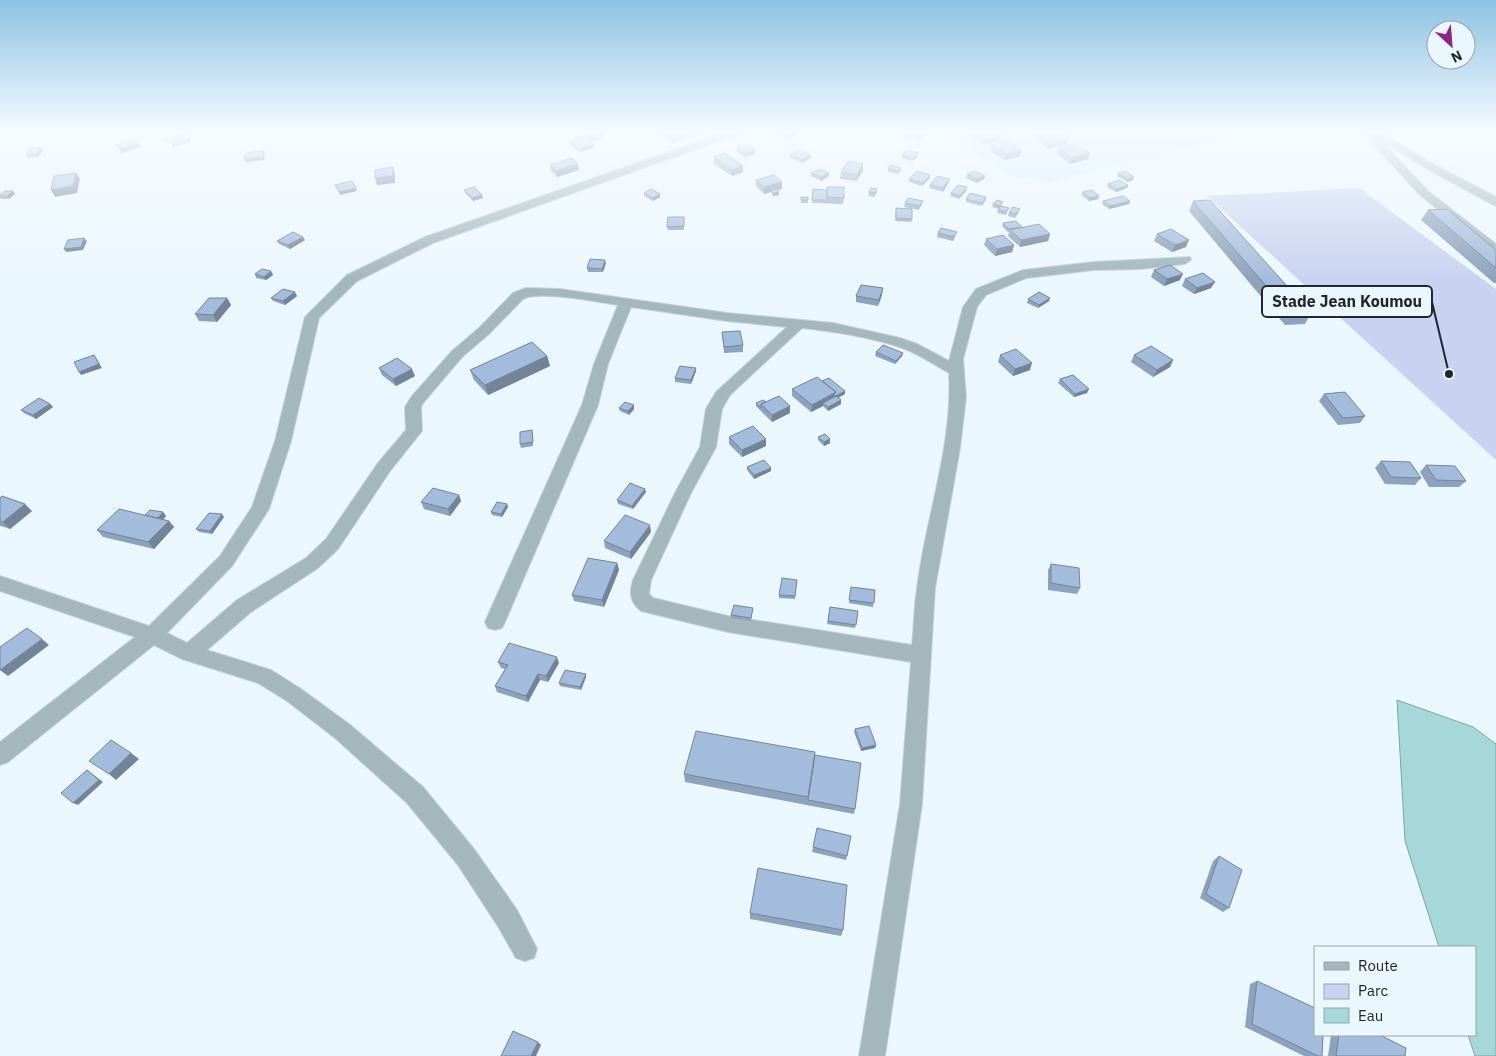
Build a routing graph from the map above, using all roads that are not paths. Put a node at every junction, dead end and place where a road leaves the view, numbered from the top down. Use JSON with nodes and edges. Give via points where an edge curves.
{"nodes":[{"id":1,"x":595,"y":181,"type":"edge"},
{"id":2,"x":1413,"y":181,"type":"edge"},
{"id":3,"x":1457,"y":181,"type":"edge"},
{"id":4,"x":1496,"y":202,"type":"edge"},
{"id":5,"x":1496,"y":250,"type":"edge"},
{"id":6,"x":1185,"y":260,"type":"dead end"},
{"id":7,"x":626,"y":302,"type":"junction"},
{"id":8,"x":798,"y":324,"type":"junction"},
{"id":9,"x":951,"y":364,"type":"junction"},
{"id":10,"x":0,"y":583,"type":"edge"},
{"id":11,"x":495,"y":622,"type":"dead end"},
{"id":12,"x":152,"y":635,"type":"junction"},
{"id":13,"x":189,"y":653,"type":"junction"},
{"id":14,"x":920,"y":656,"type":"junction"},
{"id":15,"x":0,"y":755,"type":"edge"},
{"id":16,"x":525,"y":949,"type":"dead end"},
{"id":17,"x":872,"y":1056,"type":"edge"}],
"edges":[{"from":1,"to":12,"type":"street","via":[[429,240],[352,278],[312,317],[283,441],[260,509],[226,561]]},
{"from":2,"to":5,"type":"street"},
{"from":3,"to":4,"type":"street"},
{"from":6,"to":9,"type":"street","via":[[1035,272],[989,287],[970,307]]},
{"from":7,"to":8,"type":"street"},
{"from":7,"to":11,"type":"street","via":[[601,364],[590,405]]},
{"from":7,"to":13,"type":"street","via":[[537,291],[518,296],[457,354],[417,400],[413,407],[414,431],[384,467],[332,544],[312,563],[244,606]]},
{"from":8,"to":9,"type":"street","via":[[833,327],[895,341]]},
{"from":8,"to":14,"type":"street","via":[[718,400],[708,446],[642,580],[638,592],[640,599],[648,605],[728,624]]},
{"from":9,"to":14,"type":"street","via":[[958,397],[952,448],[926,588]]},
{"from":10,"to":12,"type":"street"},
{"from":12,"to":13,"type":"street"},
{"from":12,"to":15,"type":"street"},
{"from":13,"to":16,"type":"street","via":[[264,676],[294,694],[355,742],[415,795],[461,850]]},
{"from":14,"to":17,"type":"street","via":[[911,804]]}]}
